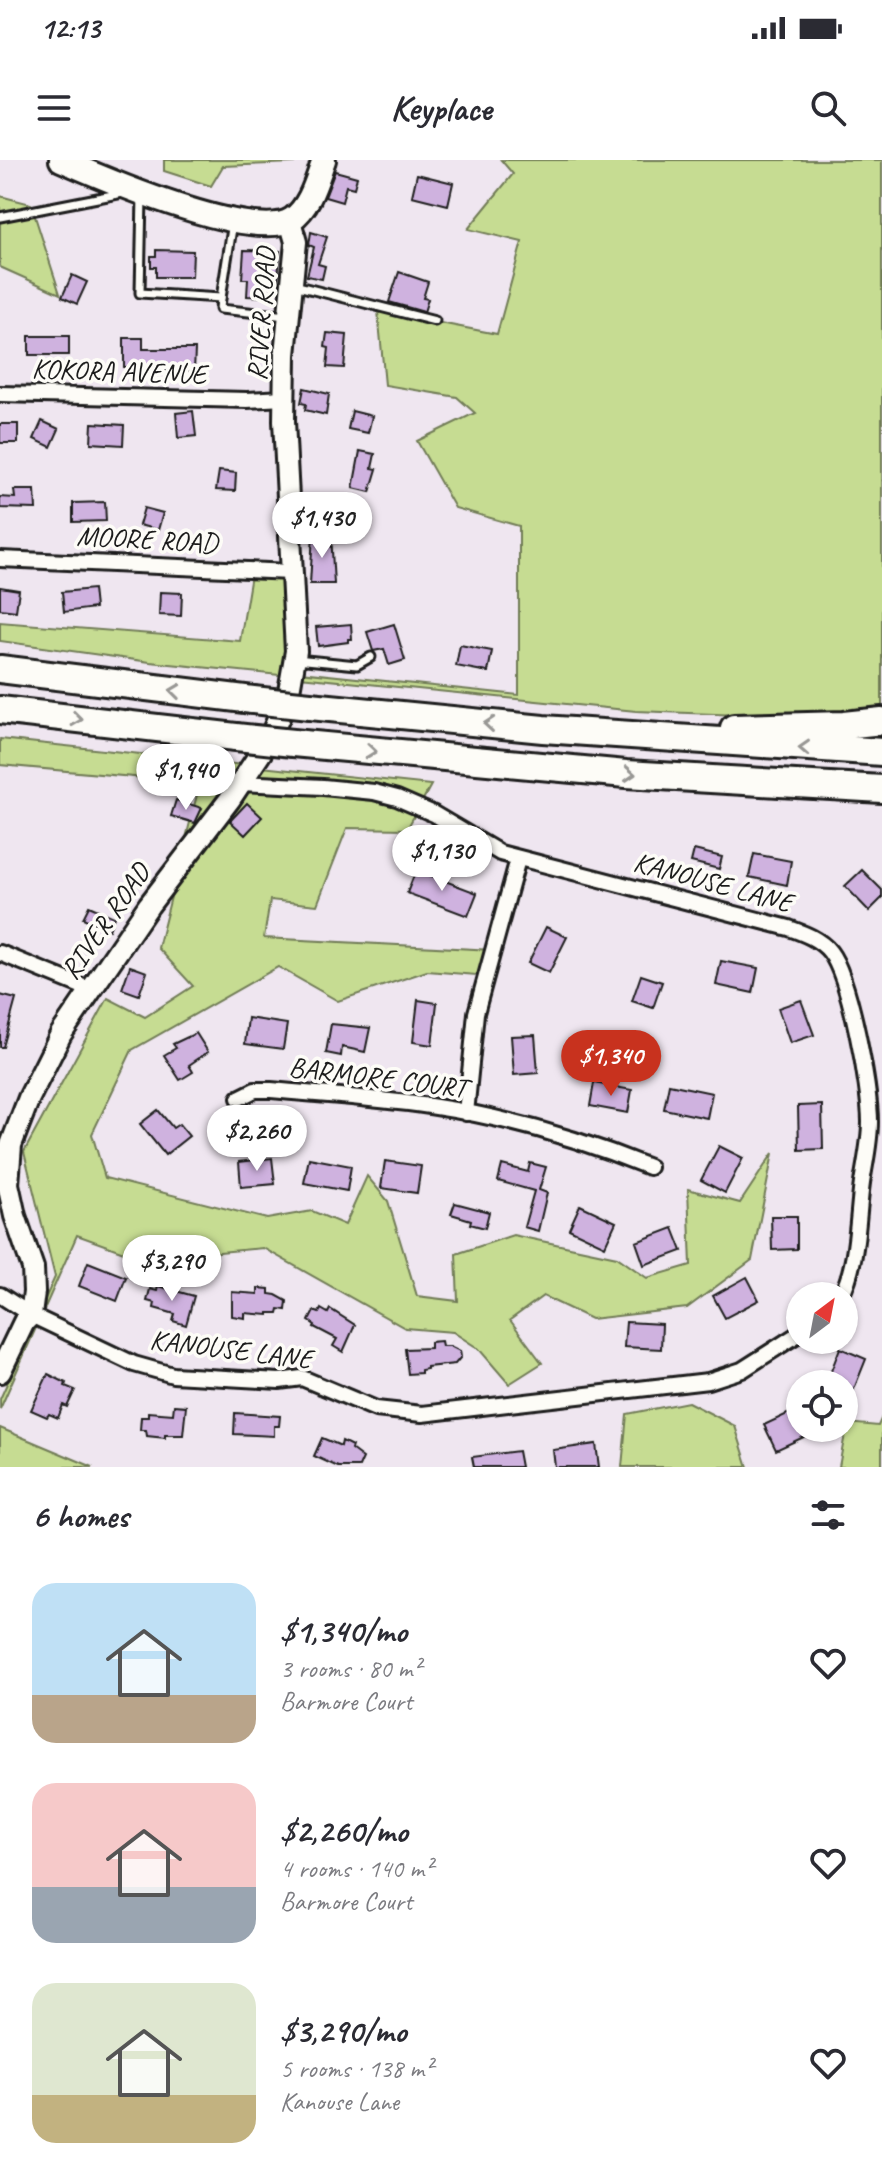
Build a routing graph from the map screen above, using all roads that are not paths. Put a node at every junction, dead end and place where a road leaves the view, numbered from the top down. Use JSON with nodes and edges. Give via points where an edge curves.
{"nodes":[{"id":1,"x":61,"y":160,"type":"edge"},
{"id":2,"x":324,"y":160,"type":"edge"},
{"id":3,"x":89,"y":166,"type":"edge"},
{"id":4,"x":138,"y":192,"type":"junction"},
{"id":5,"x":0,"y":217,"type":"edge"},
{"id":6,"x":233,"y":221,"type":"junction"},
{"id":7,"x":290,"y":221,"type":"junction"},
{"id":8,"x":292,"y":285,"type":"junction"},
{"id":9,"x":221,"y":298,"type":"junction"},
{"id":10,"x":289,"y":316,"type":"junction"},
{"id":11,"x":435,"y":321,"type":"dead end"},
{"id":12,"x":0,"y":394,"type":"edge"},
{"id":13,"x":284,"y":398,"type":"junction"},
{"id":14,"x":0,"y":559,"type":"edge"},
{"id":15,"x":291,"y":572,"type":"junction"},
{"id":16,"x":371,"y":657,"type":"dead end"},
{"id":17,"x":294,"y":659,"type":"junction"},
{"id":18,"x":0,"y":669,"type":"edge"},
{"id":19,"x":0,"y":710,"type":"edge"},
{"id":20,"x":882,"y":721,"type":"edge"},
{"id":21,"x":543,"y":729,"type":"junction"},
{"id":22,"x":882,"y":752,"type":"edge"},
{"id":23,"x":241,"y":783,"type":"junction"},
{"id":24,"x":882,"y":789,"type":"edge"},
{"id":25,"x":518,"y":859,"type":"junction"},
{"id":26,"x":0,"y":953,"type":"edge"},
{"id":27,"x":91,"y":990,"type":"junction"},
{"id":28,"x":239,"y":1098,"type":"dead end"},
{"id":29,"x":466,"y":1113,"type":"junction"},
{"id":30,"x":649,"y":1167,"type":"dead end"},
{"id":31,"x":845,"y":1282,"type":"edge"},
{"id":32,"x":0,"y":1295,"type":"edge"},
{"id":33,"x":31,"y":1315,"type":"junction"},
{"id":34,"x":786,"y":1342,"type":"edge"},
{"id":35,"x":0,"y":1372,"type":"edge"}],
"edges":[{"from":1,"to":3,"type":"main road"},
{"from":2,"to":7,"type":"main road","via":[[304,207]]},
{"from":3,"to":4,"type":"main road"},
{"from":4,"to":5,"type":"lane"},
{"from":4,"to":6,"type":"main road"},
{"from":4,"to":9,"type":"lane","via":[[140,293]]},
{"from":6,"to":7,"type":"main road"},
{"from":6,"to":9,"type":"lane"},
{"from":7,"to":8,"type":"street","name":"RIVER ROAD","via":[[296,242]]},
{"from":8,"to":10,"type":"street","name":"RIVER ROAD"},
{"from":8,"to":11,"type":"lane"},
{"from":9,"to":10,"type":"lane","via":[[220,309]]},
{"from":10,"to":13,"type":"street","name":"RIVER ROAD"},
{"from":12,"to":13,"type":"street","name":"KOKORA AVENUE"},
{"from":13,"to":15,"type":"street","name":"RIVER ROAD"},
{"from":14,"to":15,"type":"street","name":"MOORE ROAD"},
{"from":15,"to":17,"type":"street","name":"RIVER ROAD"},
{"from":16,"to":17,"type":"lane","via":[[357,665]]},
{"from":17,"to":23,"type":"street","name":"RIVER ROAD","via":[[283,713]]},
{"from":21,"to":18,"type":"highway","one_way":true,"bridge":true},
{"from":19,"to":24,"type":"highway","one_way":true,"bridge":true,"via":[[611,773]]},
{"from":20,"to":21,"type":"highway"},
{"from":22,"to":21,"type":"highway","one_way":true},
{"from":23,"to":25,"type":"street","name":"KANOUSE LANE","via":[[397,798]]},
{"from":23,"to":27,"type":"street","name":"RIVER ROAD"},
{"from":25,"to":29,"type":"street","via":[[476,1013]]},
{"from":25,"to":31,"type":"street","name":"KANOUSE LANE","via":[[789,928],[817,940],[831,953],[847,988],[870,1124]]},
{"from":26,"to":27,"type":"street"},
{"from":27,"to":33,"type":"street","name":"RIVER ROAD","via":[[45,1062],[11,1145],[10,1200],[34,1276]]},
{"from":28,"to":29,"type":"street","name":"BARMORE COURT","via":[[271,1090]]},
{"from":29,"to":30,"type":"street","name":"BARMORE COURT","via":[[604,1149]]},
{"from":32,"to":33,"type":"street","name":"KANOUSE LANE"},
{"from":33,"to":34,"type":"street","name":"KANOUSE LANE","via":[[134,1364],[173,1375],[302,1378],[376,1409],[403,1414],[708,1381],[742,1370]]},
{"from":33,"to":35,"type":"street","name":"RIVER ROAD"}]}
